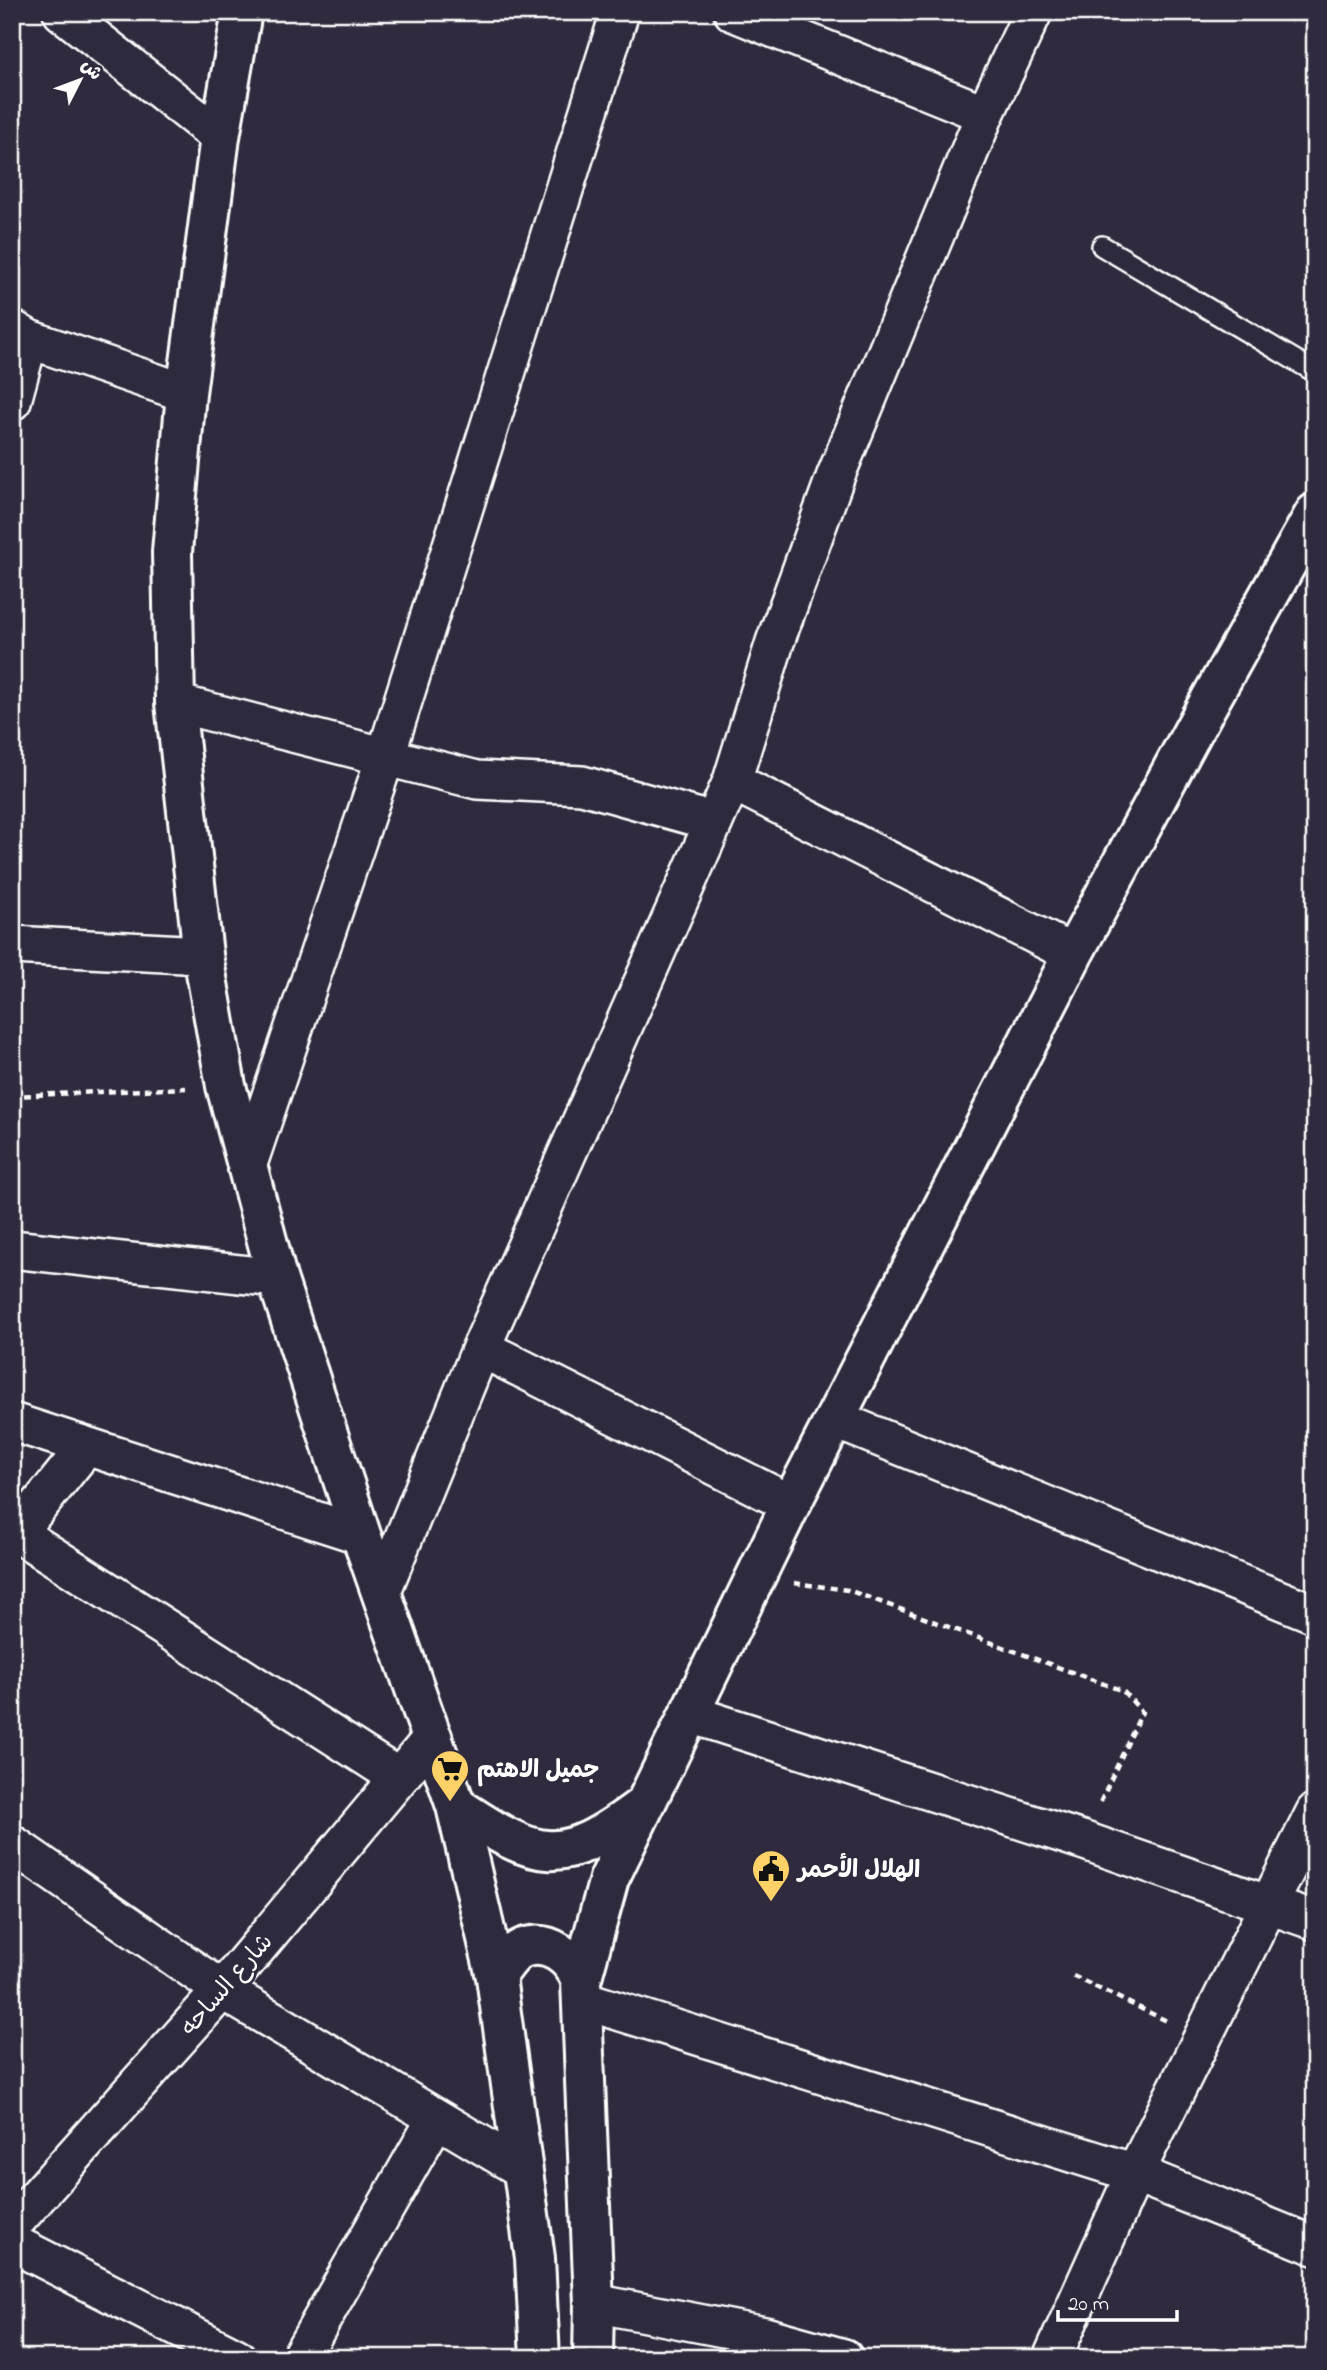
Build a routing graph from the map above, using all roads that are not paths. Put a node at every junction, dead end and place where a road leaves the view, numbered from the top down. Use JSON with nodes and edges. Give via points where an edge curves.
{"nodes":[{"id":1,"x":62,"y":12,"type":"edge"},
{"id":2,"x":242,"y":12,"type":"edge"},
{"id":3,"x":620,"y":12,"type":"edge"},
{"id":4,"x":733,"y":12,"type":"edge"},
{"id":5,"x":1033,"y":12,"type":"edge"},
{"id":6,"x":985,"y":114,"type":"junction"},
{"id":7,"x":220,"y":138,"type":"junction"},
{"id":8,"x":1102,"y":246,"type":"dead end"},
{"id":9,"x":21,"y":334,"type":"edge"},
{"id":10,"x":1315,"y":372,"type":"edge"},
{"id":11,"x":186,"y":393,"type":"junction"},
{"id":12,"x":12,"y":401,"type":"edge"},
{"id":13,"x":1315,"y":513,"type":"edge"},
{"id":14,"x":175,"y":703,"type":"junction"},
{"id":15,"x":385,"y":758,"type":"junction"},
{"id":16,"x":732,"y":781,"type":"junction"},
{"id":17,"x":714,"y":822,"type":"junction"},
{"id":18,"x":12,"y":945,"type":"edge"},
{"id":19,"x":1073,"y":954,"type":"junction"},
{"id":20,"x":203,"y":955,"type":"junction"},
{"id":21,"x":248,"y":1164,"type":"junction"},
{"id":22,"x":12,"y":1249,"type":"edge"},
{"id":23,"x":277,"y":1278,"type":"junction"},
{"id":24,"x":481,"y":1348,"type":"junction"},
{"id":25,"x":834,"y":1419,"type":"junction"},
{"id":26,"x":12,"y":1422,"type":"edge"},
{"id":27,"x":86,"y":1447,"type":"junction"},
{"id":28,"x":791,"y":1504,"type":"junction"},
{"id":29,"x":15,"y":1535,"type":"edge"},
{"id":30,"x":361,"y":1535,"type":"junction"},
{"id":31,"x":382,"y":1591,"type":"junction"},
{"id":32,"x":1315,"y":1615,"type":"edge"},
{"id":33,"x":690,"y":1714,"type":"junction"},
{"id":34,"x":433,"y":1737,"type":"junction"},
{"id":35,"x":398,"y":1777,"type":"junction"},
{"id":36,"x":645,"y":1805,"type":"junction"},
{"id":37,"x":456,"y":1806,"type":"junction"},
{"id":38,"x":1315,"y":1812,"type":"edge"},
{"id":39,"x":12,"y":1844,"type":"edge"},
{"id":40,"x":1271,"y":1905,"type":"junction"},
{"id":41,"x":1315,"y":1921,"type":"edge"},
{"id":42,"x":496,"y":1977,"type":"junction"},
{"id":43,"x":222,"y":1990,"type":"junction"},
{"id":44,"x":582,"y":1990,"type":"junction"},
{"id":45,"x":436,"y":2119,"type":"junction"},
{"id":46,"x":522,"y":2169,"type":"junction"},
{"id":47,"x":1135,"y":2173,"type":"junction"},
{"id":48,"x":12,"y":2225,"type":"edge"},
{"id":49,"x":12,"y":2243,"type":"edge"},
{"id":50,"x":1315,"y":2246,"type":"edge"},
{"id":51,"x":594,"y":2303,"type":"junction"},
{"id":52,"x":237,"y":2358,"type":"edge"},
{"id":53,"x":300,"y":2358,"type":"edge"},
{"id":54,"x":540,"y":2358,"type":"edge"},
{"id":55,"x":593,"y":2358,"type":"edge"},
{"id":56,"x":844,"y":2358,"type":"edge"},
{"id":57,"x":1052,"y":2358,"type":"edge"}],
"edges":[{"from":1,"to":7,"type":"street"},
{"from":2,"to":7,"type":"street"},
{"from":3,"to":15,"type":"street"},
{"from":4,"to":6,"type":"street"},
{"from":5,"to":6,"type":"street"},
{"from":6,"to":16,"type":"street","via":[[805,557]]},
{"from":7,"to":11,"type":"street"},
{"from":8,"to":10,"type":"lane"},
{"from":9,"to":11,"type":"street"},
{"from":9,"to":12,"type":"street"},
{"from":11,"to":14,"type":"street","via":[[172,552]]},
{"from":13,"to":19,"type":"street"},
{"from":14,"to":15,"type":"street"},
{"from":14,"to":20,"type":"street"},
{"from":15,"to":17,"type":"street","via":[[477,780],[582,785]]},
{"from":15,"to":21,"type":"street"},
{"from":16,"to":17,"type":"street"},
{"from":16,"to":19,"type":"street"},
{"from":17,"to":24,"type":"street"},
{"from":18,"to":20,"type":"street"},
{"from":19,"to":25,"type":"street"},
{"from":20,"to":21,"type":"street","via":[[226,1086]]},
{"from":21,"to":23,"type":"street"},
{"from":22,"to":23,"type":"street"},
{"from":23,"to":30,"type":"street"},
{"from":24,"to":28,"type":"street"},
{"from":24,"to":31,"type":"street"},
{"from":25,"to":28,"type":"street"},
{"from":25,"to":32,"type":"street"},
{"from":26,"to":27,"type":"street"},
{"from":27,"to":29,"type":"street"},
{"from":27,"to":30,"type":"street"},
{"from":28,"to":33,"type":"street"},
{"from":29,"to":35,"type":"street"},
{"from":30,"to":31,"type":"street"},
{"from":31,"to":34,"type":"street"},
{"from":33,"to":36,"type":"street"},
{"from":33,"to":40,"type":"street"},
{"from":34,"to":35,"type":"street","name":"شارع الساحه"},
{"from":34,"to":37,"type":"street"},
{"from":35,"to":43,"type":"street","name":"شارع الساحه"},
{"from":36,"to":37,"type":"street","via":[[583,1845],[562,1851],[535,1849],[508,1838]]},
{"from":36,"to":44,"type":"street","via":[[609,1880]]},
{"from":37,"to":42,"type":"street"},
{"from":38,"to":40,"type":"street"},
{"from":39,"to":43,"type":"street"},
{"from":40,"to":41,"type":"street"},
{"from":40,"to":47,"type":"street"},
{"from":42,"to":44,"type":"street","via":[[523,1948],[543,1947],[576,1965]]},
{"from":42,"to":46,"type":"street"},
{"from":43,"to":45,"type":"street"},
{"from":43,"to":48,"type":"street","name":"شارع الساحه"},
{"from":44,"to":47,"type":"street"},
{"from":44,"to":51,"type":"street"},
{"from":45,"to":46,"type":"street"},
{"from":45,"to":53,"type":"street"},
{"from":46,"to":54,"type":"street","via":[[535,2259]]},
{"from":47,"to":50,"type":"street"},
{"from":47,"to":57,"type":"street"},
{"from":49,"to":52,"type":"street"},
{"from":51,"to":55,"type":"street"},
{"from":51,"to":56,"type":"street","via":[[765,2336]]}]}
